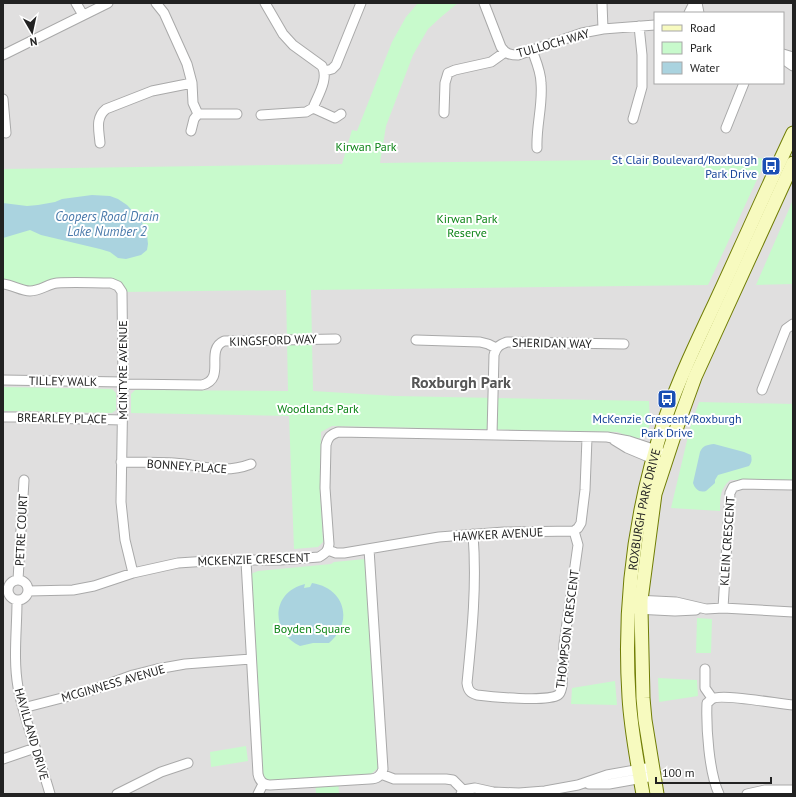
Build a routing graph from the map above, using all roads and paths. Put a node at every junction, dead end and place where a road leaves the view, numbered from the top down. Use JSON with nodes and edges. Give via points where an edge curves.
{"nodes":[{"id":1,"x":76,"y":3,"type":"edge"},
{"id":2,"x":108,"y":3,"type":"edge"},
{"id":3,"x":156,"y":3,"type":"edge"},
{"id":4,"x":161,"y":3,"type":"edge"},
{"id":5,"x":265,"y":3,"type":"edge"},
{"id":6,"x":361,"y":3,"type":"edge"},
{"id":7,"x":484,"y":3,"type":"edge"},
{"id":8,"x":602,"y":3,"type":"edge"},
{"id":9,"x":694,"y":3,"type":"edge"},
{"id":10,"x":164,"y":12,"type":"junction"},
{"id":11,"x":690,"y":12,"type":"edge"},
{"id":12,"x":83,"y":15,"type":"junction"},
{"id":13,"x":654,"y":25,"type":"edge"},
{"id":14,"x":639,"y":26,"type":"junction"},
{"id":15,"x":603,"y":29,"type":"junction"},
{"id":16,"x":532,"y":50,"type":"junction"},
{"id":17,"x":505,"y":52,"type":"junction"},
{"id":18,"x":3,"y":55,"type":"edge"},
{"id":19,"x":784,"y":60,"type":"edge"},
{"id":20,"x":793,"y":66,"type":"edge"},
{"id":21,"x":325,"y":71,"type":"junction"},
{"id":22,"x":192,"y":83,"type":"junction"},
{"id":23,"x":744,"y":84,"type":"edge"},
{"id":24,"x":3,"y":99,"type":"edge"},
{"id":25,"x":313,"y":108,"type":"junction"},
{"id":26,"x":444,"y":113,"type":"dead end"},
{"id":27,"x":198,"y":114,"type":"junction"},
{"id":28,"x":238,"y":114,"type":"dead end"},
{"id":29,"x":341,"y":114,"type":"dead end"},
{"id":30,"x":261,"y":115,"type":"dead end"},
{"id":31,"x":633,"y":119,"type":"dead end"},
{"id":32,"x":726,"y":128,"type":"dead end"},
{"id":33,"x":191,"y":131,"type":"dead end"},
{"id":34,"x":6,"y":133,"type":"dead end"},
{"id":35,"x":793,"y":133,"type":"edge"},
{"id":36,"x":100,"y":143,"type":"dead end"},
{"id":37,"x":537,"y":148,"type":"dead end"},
{"id":38,"x":793,"y":163,"type":"edge"},
{"id":39,"x":3,"y":284,"type":"edge"},
{"id":40,"x":793,"y":324,"type":"edge"},
{"id":41,"x":336,"y":339,"type":"dead end"},
{"id":42,"x":416,"y":340,"type":"dead end"},
{"id":43,"x":624,"y":344,"type":"dead end"},
{"id":44,"x":496,"y":348,"type":"junction"},
{"id":45,"x":3,"y":380,"type":"edge"},
{"id":46,"x":123,"y":383,"type":"junction"},
{"id":47,"x":762,"y":390,"type":"dead end"},
{"id":48,"x":3,"y":417,"type":"edge"},
{"id":49,"x":122,"y":420,"type":"junction"},
{"id":50,"x":492,"y":435,"type":"junction"},
{"id":51,"x":587,"y":438,"type":"junction"},
{"id":52,"x":660,"y":457,"type":"junction"},
{"id":53,"x":121,"y":462,"type":"junction"},
{"id":54,"x":251,"y":464,"type":"dead end"},
{"id":55,"x":24,"y":480,"type":"dead end"},
{"id":56,"x":793,"y":485,"type":"edge"},
{"id":57,"x":574,"y":531,"type":"junction"},
{"id":58,"x":473,"y":534,"type":"junction"},
{"id":59,"x":369,"y":549,"type":"junction"},
{"id":60,"x":328,"y":550,"type":"junction"},
{"id":61,"x":246,"y":561,"type":"junction"},
{"id":62,"x":133,"y":573,"type":"junction"},
{"id":63,"x":18,"y":580,"type":"junction"},
{"id":64,"x":5,"y":590,"type":"edge"},
{"id":65,"x":28,"y":591,"type":"junction"},
{"id":66,"x":18,"y":601,"type":"junction"},
{"id":67,"x":635,"y":605,"type":"junction"},
{"id":68,"x":723,"y":608,"type":"junction"},
{"id":69,"x":793,"y":612,"type":"edge"},
{"id":70,"x":251,"y":659,"type":"junction"},
{"id":71,"x":705,"y":669,"type":"dead end"},
{"id":72,"x":712,"y":698,"type":"junction"},
{"id":73,"x":793,"y":705,"type":"edge"},
{"id":74,"x":23,"y":708,"type":"junction"},
{"id":75,"x":35,"y":748,"type":"junction"},
{"id":76,"x":3,"y":758,"type":"edge"},
{"id":77,"x":188,"y":763,"type":"dead end"},
{"id":78,"x":653,"y":771,"type":"junction"},
{"id":79,"x":381,"y":774,"type":"junction"},
{"id":80,"x":640,"y":774,"type":"junction"},
{"id":81,"x":263,"y":784,"type":"junction"},
{"id":82,"x":793,"y":790,"type":"edge"},
{"id":83,"x":462,"y":792,"type":"edge"},
{"id":84,"x":50,"y":794,"type":"edge"},
{"id":85,"x":117,"y":794,"type":"edge"},
{"id":86,"x":258,"y":794,"type":"edge"},
{"id":87,"x":643,"y":794,"type":"edge"},
{"id":88,"x":657,"y":794,"type":"edge"},
{"id":89,"x":719,"y":794,"type":"edge"},
{"id":90,"x":747,"y":794,"type":"edge"}],
"edges":[{"from":1,"to":12,"type":"street"},
{"from":2,"to":12,"type":"street"},
{"from":3,"to":10,"type":"street"},
{"from":4,"to":10,"type":"street"},
{"from":5,"to":21,"type":"street","via":[[293,46],[322,66]]},
{"from":6,"to":21,"type":"street","via":[[336,65]]},
{"from":7,"to":17,"type":"street","name":"TULLOCH WAY"},
{"from":8,"to":15,"type":"street"},
{"from":9,"to":11,"type":"street"},
{"from":10,"to":22,"type":"street","via":[[188,64]]},
{"from":12,"to":18,"type":"street"},
{"from":13,"to":14,"type":"street","name":"TULLOCH WAY"},
{"from":14,"to":15,"type":"street","name":"TULLOCH WAY"},
{"from":14,"to":31,"type":"street","via":[[642,87]]},
{"from":15,"to":16,"type":"street","name":"TULLOCH WAY"},
{"from":16,"to":17,"type":"street","name":"TULLOCH WAY","via":[[518,55]]},
{"from":16,"to":37,"type":"street","via":[[539,68],[542,93],[536,136]]},
{"from":17,"to":26,"type":"street","via":[[491,62],[448,73],[444,83]]},
{"from":19,"to":20,"type":"street"},
{"from":21,"to":25,"type":"street","via":[[326,77]]},
{"from":22,"to":27,"type":"street","via":[[193,103]]},
{"from":22,"to":36,"type":"street","via":[[152,91],[106,109],[98,120]]},
{"from":23,"to":32,"type":"street"},
{"from":24,"to":34,"type":"street"},
{"from":25,"to":29,"type":"street","via":[[335,118]]},
{"from":25,"to":30,"type":"street","via":[[306,112]]},
{"from":27,"to":28,"type":"street"},
{"from":27,"to":33,"type":"street"},
{"from":35,"to":52,"type":"street","name":"ROXBURGH PARK DRIVE","via":[[671,403]]},
{"from":38,"to":52,"type":"street","name":"ROXBURGH PARK DRIVE"},
{"from":39,"to":46,"type":"street","name":"MCINTYRE AVENUE","via":[[30,291],[56,283],[111,283],[118,286],[122,292]]},
{"from":40,"to":47,"type":"street","via":[[786,329]]},
{"from":41,"to":46,"type":"street","name":"KINGSFORD WAY","via":[[224,341],[216,348],[215,372],[209,384]]},
{"from":42,"to":44,"type":"street","via":[[480,342]]},
{"from":43,"to":44,"type":"street","name":"SHERIDAN WAY","via":[[507,342]]},
{"from":44,"to":50,"type":"street","name":"SHERIDAN WAY"},
{"from":45,"to":46,"type":"street","name":"TILLEY WALK"},
{"from":46,"to":49,"type":"street","name":"MCINTYRE AVENUE"},
{"from":48,"to":49,"type":"street","name":"BREARLEY PLACE"},
{"from":49,"to":53,"type":"street","name":"MCINTYRE AVENUE"},
{"from":50,"to":51,"type":"street"},
{"from":50,"to":60,"type":"street","via":[[338,432],[332,434],[326,445]]},
{"from":51,"to":52,"type":"street","via":[[607,437]]},
{"from":51,"to":57,"type":"street","via":[[581,523]]},
{"from":52,"to":67,"type":"street","name":"ROXBURGH PARK DRIVE"},
{"from":53,"to":54,"type":"street","name":"BONNEY PLACE","via":[[174,463],[229,470]]},
{"from":53,"to":62,"type":"street","name":"MCINTYRE AVENUE","via":[[122,519]]},
{"from":55,"to":63,"type":"street","name":"PETRE COURT"},
{"from":56,"to":68,"type":"street","name":"KLEIN CRESCENT","via":[[743,484],[733,487],[728,517]]},
{"from":57,"to":58,"type":"street","name":"HAWKER AVENUE"},
{"from":57,"to":58,"type":"street","name":"THOMPSON CRESCENT","via":[[578,545],[560,692],[551,697],[523,699],[477,695],[468,689],[476,567]]},
{"from":58,"to":59,"type":"street","name":"HAWKER AVENUE"},
{"from":59,"to":60,"type":"street","name":"HAWKER AVENUE","via":[[344,553]]},
{"from":59,"to":79,"type":"street","via":[[383,762]]},
{"from":60,"to":61,"type":"street","name":"MCKENZIE CRESCENT","via":[[319,557]]},
{"from":61,"to":62,"type":"street","name":"MCKENZIE CRESCENT","via":[[178,563]]},
{"from":61,"to":70,"type":"street"},
{"from":62,"to":65,"type":"street","name":"MCKENZIE CRESCENT","via":[[73,590]]},
{"from":63,"to":64,"type":"street","via":[[10,583]]},
{"from":63,"to":65,"type":"street","via":[[25,583]]},
{"from":64,"to":66,"type":"street","via":[[11,598]]},
{"from":65,"to":66,"type":"street","via":[[25,598]]},
{"from":66,"to":74,"type":"street","name":"HAVILLAND DRIVE","via":[[17,672]]},
{"from":67,"to":68,"type":"street","via":[[676,602],[706,609]]},
{"from":67,"to":78,"type":"street","name":"ROXBURGH PARK DRIVE","via":[[643,698]]},
{"from":67,"to":80,"type":"street","name":"ROXBURGH PARK DRIVE","via":[[627,649],[629,693]]},
{"from":68,"to":69,"type":"street"},
{"from":70,"to":74,"type":"street","name":"MCGINNESS AVENUE","via":[[185,664],[157,669],[89,692]]},
{"from":70,"to":81,"type":"street","via":[[258,774]]},
{"from":71,"to":72,"type":"street","via":[[705,688]]},
{"from":72,"to":73,"type":"street","via":[[737,698]]},
{"from":72,"to":89,"type":"street","via":[[707,703],[709,746]]},
{"from":74,"to":75,"type":"street","name":"HAVILLAND DRIVE"},
{"from":75,"to":76,"type":"street"},
{"from":75,"to":84,"type":"street","name":"HAVILLAND DRIVE"},
{"from":77,"to":85,"type":"street","via":[[161,772]]},
{"from":78,"to":80,"type":"street"},
{"from":78,"to":88,"type":"street","name":"ROXBURGH PARK DRIVE"},
{"from":79,"to":81,"type":"street","via":[[373,779],[270,786]]},
{"from":79,"to":83,"type":"street","via":[[394,779],[453,780]]},
{"from":80,"to":83,"type":"street","via":[[609,784],[578,785],[545,791],[493,792],[475,788]]},
{"from":80,"to":87,"type":"street","name":"ROXBURGH PARK DRIVE"},
{"from":81,"to":86,"type":"street"},
{"from":82,"to":90,"type":"street","via":[[765,790]]}]}
